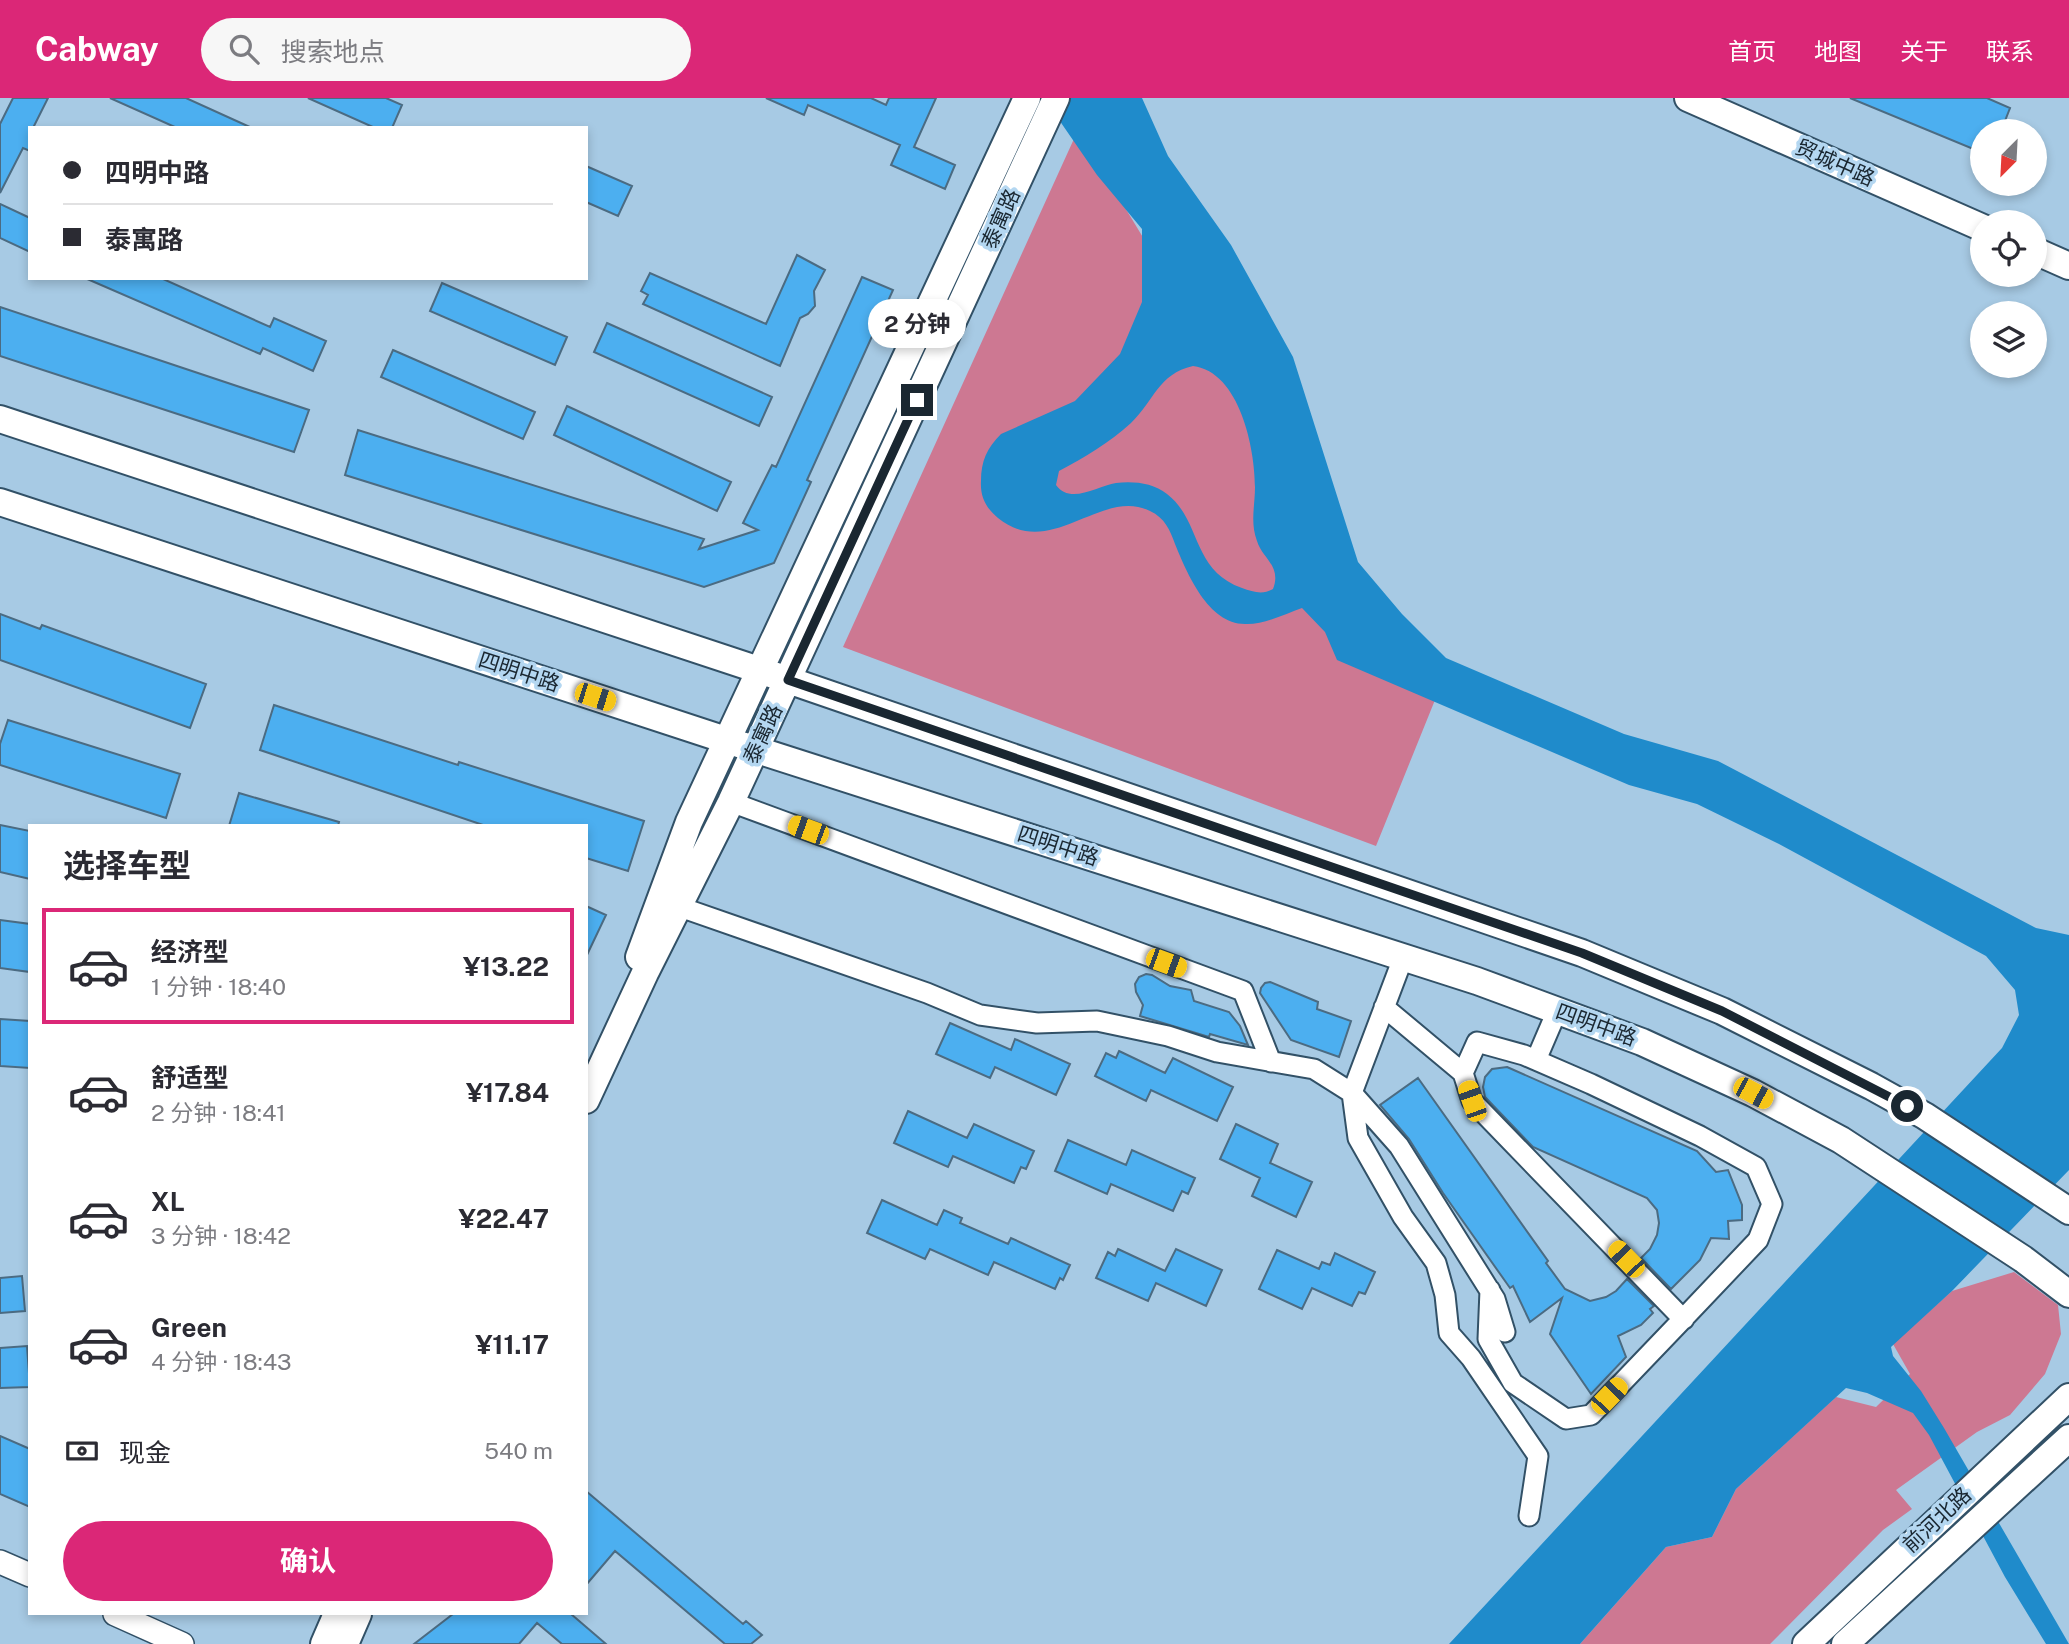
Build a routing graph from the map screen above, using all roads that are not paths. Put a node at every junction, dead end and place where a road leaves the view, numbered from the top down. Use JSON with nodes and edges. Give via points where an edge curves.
{"nodes":[{"id":1,"x":1027,"y":98,"type":"edge"},
{"id":2,"x":1688,"y":98,"type":"edge"},
{"id":3,"x":1051,"y":109,"type":"edge"},
{"id":4,"x":1970,"y":222,"type":"edge"},
{"id":5,"x":2047,"y":256,"type":"edge"},
{"id":6,"x":2069,"y":266,"type":"edge"},
{"id":7,"x":0,"y":419,"type":"edge"},
{"id":8,"x":0,"y":502,"type":"edge"},
{"id":9,"x":759,"y":670,"type":"junction"},
{"id":10,"x":788,"y":680,"type":"junction"},
{"id":11,"x":726,"y":740,"type":"junction"},
{"id":12,"x":756,"y":749,"type":"junction"},
{"id":13,"x":731,"y":802,"type":"junction"},
{"id":14,"x":680,"y":907,"type":"junction"},
{"id":15,"x":1403,"y":958,"type":"junction"},
{"id":16,"x":1384,"y":1007,"type":"junction"},
{"id":17,"x":1557,"y":1010,"type":"junction"},
{"id":18,"x":1536,"y":1060,"type":"junction"},
{"id":19,"x":1270,"y":1062,"type":"junction"},
{"id":20,"x":588,"y":1069,"type":"edge"},
{"id":21,"x":1462,"y":1073,"type":"junction"},
{"id":22,"x":1352,"y":1093,"type":"junction"},
{"id":23,"x":588,"y":1096,"type":"edge"},
{"id":24,"x":2067,"y":1210,"type":"edge"},
{"id":25,"x":1490,"y":1290,"type":"junction"},
{"id":26,"x":2069,"y":1294,"type":"edge"},
{"id":27,"x":1683,"y":1319,"type":"junction"},
{"id":28,"x":1505,"y":1332,"type":"dead end"},
{"id":29,"x":2069,"y":1396,"type":"edge"},
{"id":30,"x":2069,"y":1438,"type":"edge"},
{"id":31,"x":1529,"y":1516,"type":"dead end"},
{"id":32,"x":117,"y":1615,"type":"edge"},
{"id":33,"x":337,"y":1615,"type":"edge"},
{"id":34,"x":358,"y":1615,"type":"edge"},
{"id":35,"x":182,"y":1644,"type":"edge"},
{"id":36,"x":324,"y":1644,"type":"edge"},
{"id":37,"x":345,"y":1644,"type":"edge"},
{"id":38,"x":1806,"y":1644,"type":"edge"},
{"id":39,"x":1845,"y":1644,"type":"edge"}],
"edges":[{"from":1,"to":9,"type":"main road","name":"泰寓路"},
{"from":2,"to":4,"type":"main road","name":"贸城中路"},
{"from":3,"to":10,"type":"main road","name":"泰寓路"},
{"from":5,"to":6,"type":"main road"},
{"from":7,"to":9,"type":"main road"},
{"from":8,"to":11,"type":"main road","name":"四明中路"},
{"from":9,"to":10,"type":"main road"},
{"from":9,"to":11,"type":"main road","name":"泰寓路"},
{"from":10,"to":12,"type":"main road","name":"泰寓路"},
{"from":10,"to":24,"type":"main road","via":[[1582,953],[1722,1011],[1925,1116]]},
{"from":11,"to":12,"type":"main road","name":"四明中路"},
{"from":11,"to":20,"type":"main road","name":"泰寓路","via":[[689,822],[634,970]]},
{"from":12,"to":13,"type":"main road","name":"泰寓路"},
{"from":12,"to":15,"type":"main road","name":"四明中路"},
{"from":13,"to":14,"type":"main road","name":"泰寓路"},
{"from":13,"to":19,"type":"street","via":[[1243,991]]},
{"from":14,"to":19,"type":"street","via":[[980,1015],[1037,1023],[1097,1021]]},
{"from":14,"to":23,"type":"main road","name":"泰寓路"},
{"from":15,"to":16,"type":"street"},
{"from":15,"to":17,"type":"main road","name":"四明中路"},
{"from":16,"to":21,"type":"street"},
{"from":16,"to":22,"type":"street"},
{"from":17,"to":18,"type":"street"},
{"from":17,"to":26,"type":"main road","name":"四明中路","via":[[1642,1042],[1841,1140]]},
{"from":18,"to":21,"type":"street","via":[[1478,1042]]},
{"from":18,"to":27,"type":"street","via":[[1756,1167],[1772,1204],[1758,1240]]},
{"from":19,"to":22,"type":"street","via":[[1314,1069]]},
{"from":21,"to":27,"type":"street","via":[[1472,1101]]},
{"from":22,"to":25,"type":"street","via":[[1399,1146]]},
{"from":22,"to":31,"type":"street","via":[[1357,1138],[1436,1263],[1449,1334],[1471,1358],[1538,1456]]},
{"from":25,"to":27,"type":"street","via":[[1488,1339],[1513,1383],[1566,1419],[1591,1415]]},
{"from":25,"to":28,"type":"street"},
{"from":29,"to":38,"type":"main road","name":"前河北路"},
{"from":30,"to":39,"type":"main road","name":"前河北路"},
{"from":32,"to":35,"type":"street"},
{"from":33,"to":36,"type":"main road"},
{"from":34,"to":37,"type":"main road"}]}
